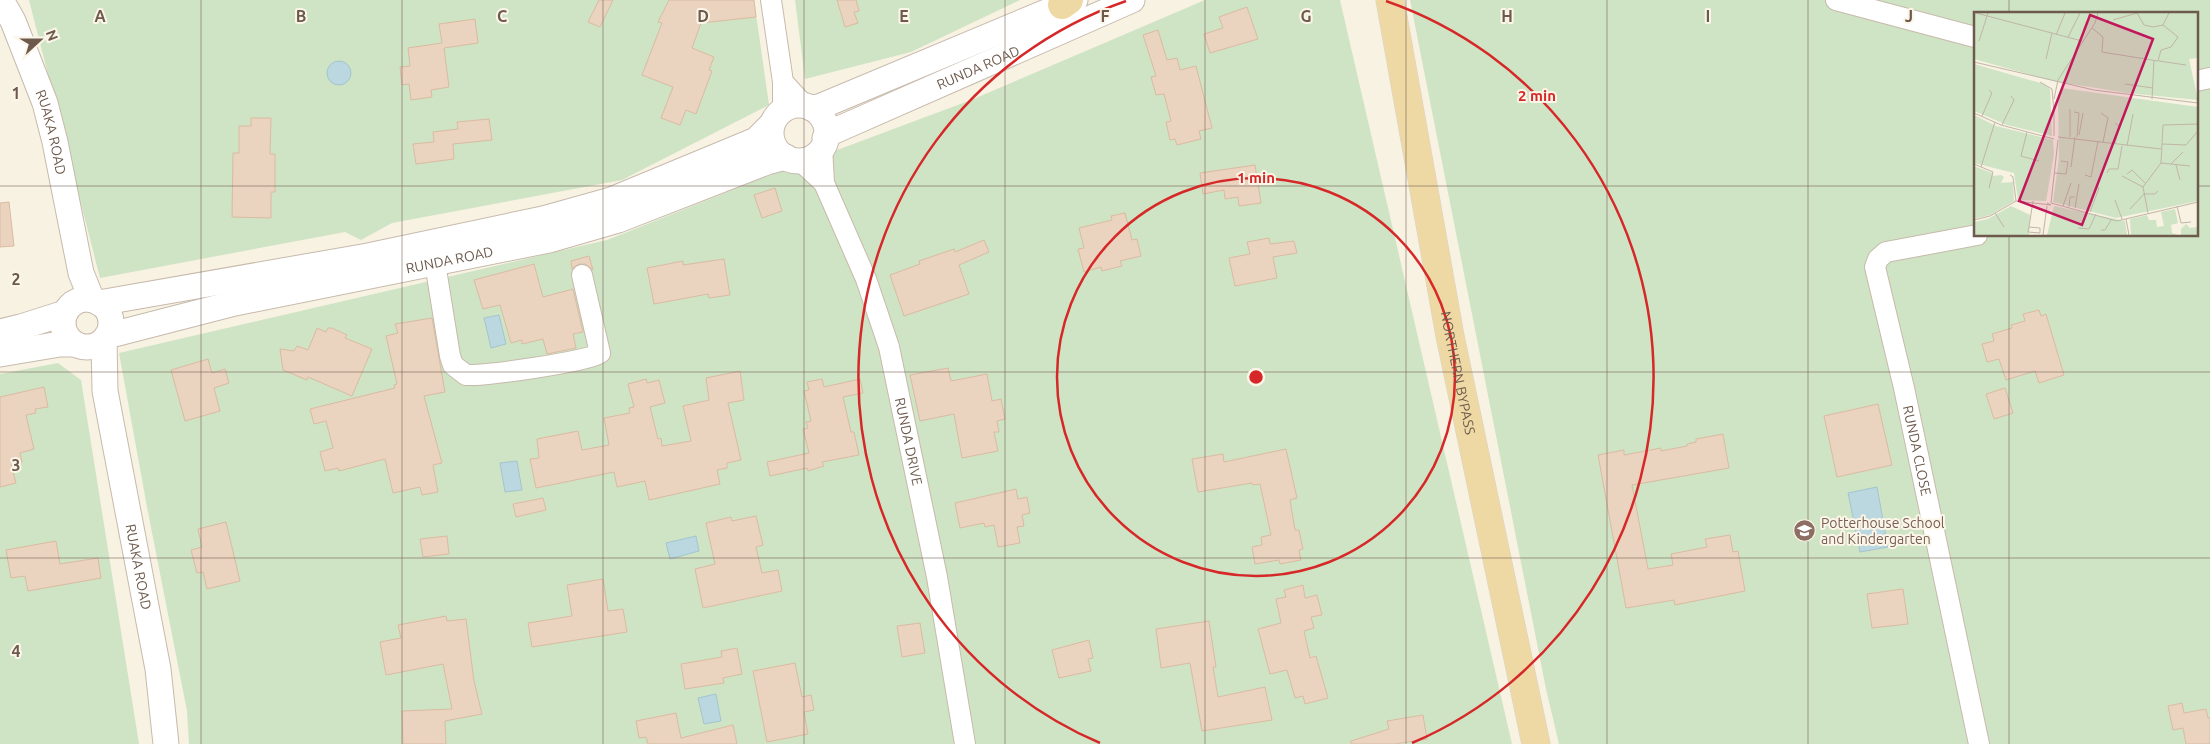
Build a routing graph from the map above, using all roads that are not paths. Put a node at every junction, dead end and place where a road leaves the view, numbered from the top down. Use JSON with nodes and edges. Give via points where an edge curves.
{"nodes":[{"id":1,"x":1,"y":0,"type":"edge"},
{"id":2,"x":772,"y":0,"type":"edge"},
{"id":3,"x":1132,"y":0,"type":"edge"},
{"id":4,"x":1390,"y":0,"type":"edge"},
{"id":5,"x":1836,"y":0,"type":"edge"},
{"id":6,"x":1069,"y":2,"type":"edge"},
{"id":7,"x":1907,"y":10,"type":"edge"},
{"id":8,"x":1974,"y":37,"type":"edge"},
{"id":9,"x":793,"y":112,"type":"junction"},
{"id":10,"x":824,"y":142,"type":"junction"},
{"id":11,"x":793,"y":159,"type":"junction"},
{"id":12,"x":824,"y":183,"type":"junction"},
{"id":13,"x":1974,"y":235,"type":"edge"},
{"id":14,"x":435,"y":263,"type":"junction"},
{"id":15,"x":582,"y":275,"type":"dead end"},
{"id":16,"x":82,"y":305,"type":"junction"},
{"id":17,"x":0,"y":332,"type":"edge"},
{"id":18,"x":105,"y":338,"type":"junction"},
{"id":19,"x":77,"y":345,"type":"junction"},
{"id":20,"x":0,"y":354,"type":"edge"},
{"id":21,"x":105,"y":391,"type":"junction"},
{"id":22,"x":166,"y":744,"type":"edge"},
{"id":23,"x":965,"y":744,"type":"edge"},
{"id":24,"x":1536,"y":744,"type":"edge"},
{"id":25,"x":1978,"y":744,"type":"edge"}],
"edges":[{"from":1,"to":16,"type":"street","name":"RUAKA ROAD","via":[[45,103],[81,273]]},
{"from":2,"to":9,"type":"street","name":"RUNDA DRIVE","via":[[784,82]]},
{"from":3,"to":10,"type":"street","name":"RUNDA ROAD","via":[[832,132]]},
{"from":4,"to":24,"type":"main road","name":"NORTHERN BYPASS","via":[[1450,336]]},
{"from":5,"to":7,"type":"street"},
{"from":6,"to":9,"type":"street","name":"RUNDA ROAD","via":[[819,107]]},
{"from":7,"to":8,"type":"street"},
{"from":9,"to":10,"type":"street","name":"RUNDA DRIVE","via":[[822,119],[826,126]]},
{"from":9,"to":11,"type":"street","name":"RUNDA DRIVE","via":[[772,139],[780,153]]},
{"from":9,"to":16,"type":"street","name":"RUNDA ROAD","via":[[756,140],[611,200],[542,219],[368,256]]},
{"from":10,"to":11,"type":"street","via":[[809,158]]},
{"from":10,"to":12,"type":"street","name":"RUNDA DRIVE"},
{"from":11,"to":12,"type":"street"},
{"from":11,"to":14,"type":"street","name":"RUNDA ROAD","via":[[767,162],[618,220],[549,240]]},
{"from":12,"to":23,"type":"street","name":"RUNDA DRIVE","via":[[866,279],[889,347],[937,577]]},
{"from":13,"to":25,"type":"street","name":"RUNDA CLOSE","via":[[1886,252],[1875,267],[1904,388]]},
{"from":14,"to":15,"type":"street","via":[[450,356],[453,365],[466,376],[575,361],[600,353]]},
{"from":14,"to":18,"type":"street","name":"RUNDA ROAD","via":[[226,304]]},
{"from":16,"to":17,"type":"street","name":"RUNDA ROAD"},
{"from":16,"to":18,"type":"street","via":[[105,307],[110,320]]},
{"from":16,"to":19,"type":"street","via":[[63,326],[67,336]]},
{"from":18,"to":19,"type":"street","via":[[91,347]]},
{"from":18,"to":21,"type":"street","name":"RUAKA ROAD"},
{"from":19,"to":20,"type":"street","via":[[60,344]]},
{"from":19,"to":21,"type":"street","name":"RUAKA ROAD"},
{"from":21,"to":22,"type":"street","name":"RUAKA ROAD","via":[[158,669]]}]}
